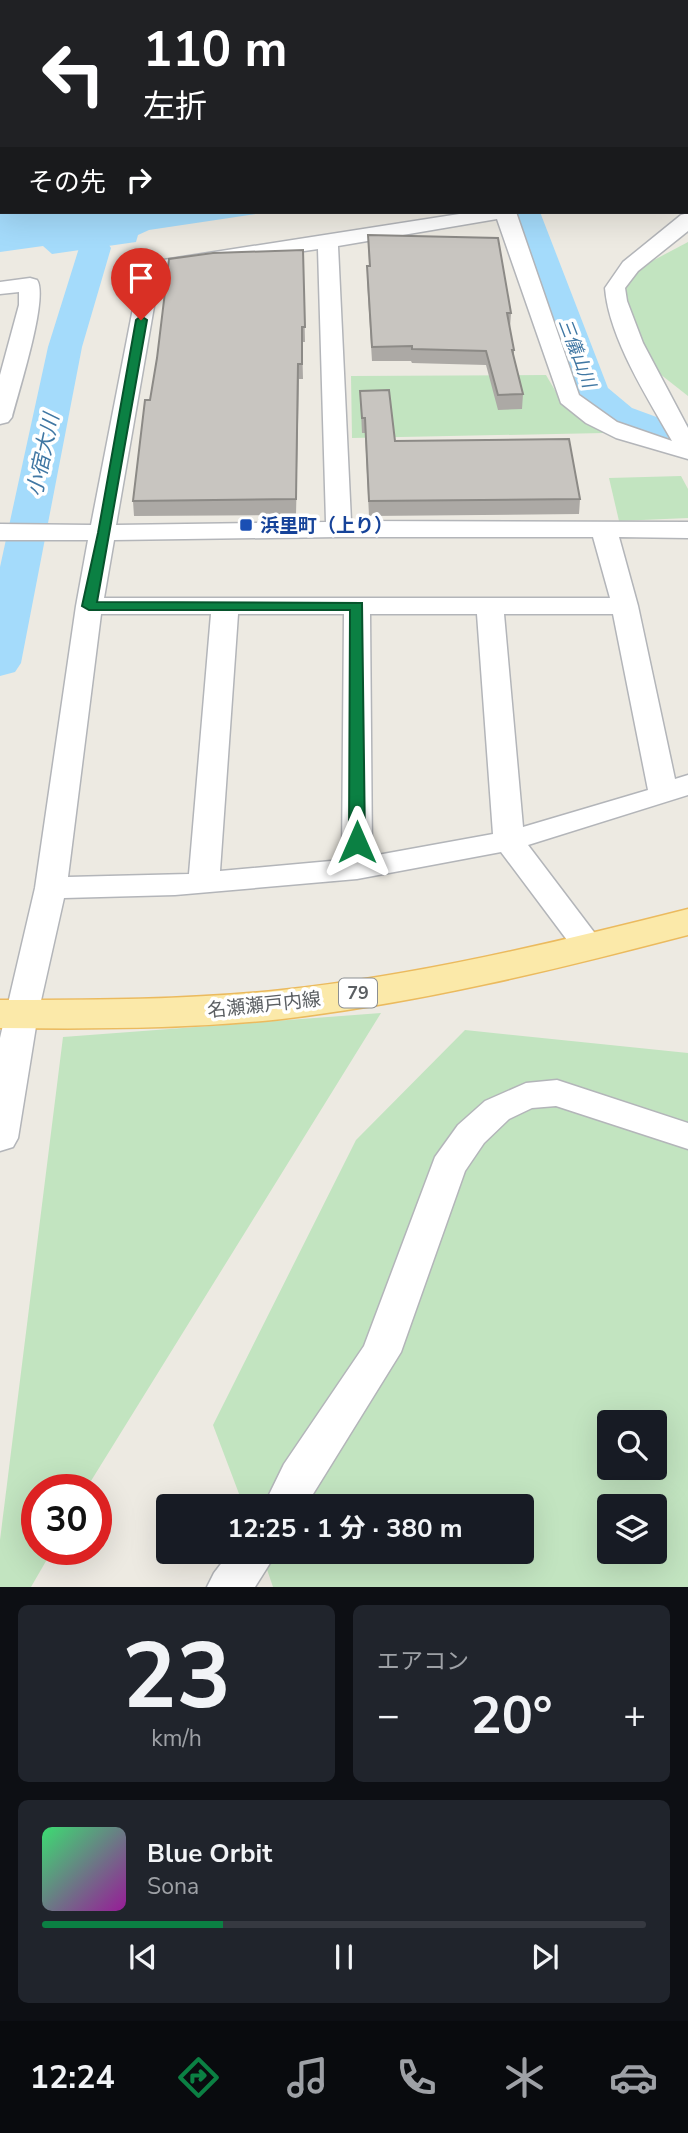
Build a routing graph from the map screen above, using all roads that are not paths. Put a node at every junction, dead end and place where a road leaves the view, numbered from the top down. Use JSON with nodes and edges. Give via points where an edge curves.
{"nodes":[{"id":1,"x":493,"y":214,"type":"edge"},
{"id":2,"x":506,"y":214,"type":"edge"},
{"id":3,"x":688,"y":219,"type":"edge"},
{"id":4,"x":328,"y":242,"type":"junction"},
{"id":5,"x":0,"y":288,"type":"edge"},
{"id":6,"x":0,"y":417,"type":"edge"},
{"id":7,"x":688,"y":449,"type":"edge"},
{"id":8,"x":339,"y":528,"type":"junction"},
{"id":9,"x":604,"y":530,"type":"junction"},
{"id":10,"x":688,"y":530,"type":"edge"},
{"id":11,"x":0,"y":532,"type":"edge"},
{"id":12,"x":97,"y":533,"type":"junction"},
{"id":13,"x":89,"y":606,"type":"junction"},
{"id":14,"x":357,"y":606,"type":"junction"},
{"id":15,"x":625,"y":606,"type":"junction"},
{"id":16,"x":225,"y":607,"type":"junction"},
{"id":17,"x":490,"y":607,"type":"junction"},
{"id":18,"x":676,"y":790,"type":"edge"},
{"id":19,"x":509,"y":841,"type":"junction"},
{"id":20,"x":357,"y":869,"type":"junction"},
{"id":21,"x":204,"y":882,"type":"junction"},
{"id":22,"x":51,"y":888,"type":"junction"},
{"id":23,"x":688,"y":922,"type":"edge"},
{"id":24,"x":590,"y":948,"type":"junction"},
{"id":25,"x":10,"y":1014,"type":"edge"},
{"id":26,"x":688,"y":1136,"type":"edge"},
{"id":27,"x":0,"y":1138,"type":"edge"},
{"id":28,"x":291,"y":1494,"type":"edge"},
{"id":29,"x":247,"y":1564,"type":"edge"},
{"id":30,"x":229,"y":1587,"type":"edge"}],
"edges":[{"from":1,"to":4,"type":"street"},
{"from":2,"to":7,"type":"street","via":[[569,398],[614,429],[651,443]]},
{"from":3,"to":7,"type":"street","via":[[624,272],[615,288],[631,340]]},
{"from":4,"to":8,"type":"street"},
{"from":4,"to":12,"type":"street","via":[[151,267]]},
{"from":5,"to":6,"type":"street","via":[[30,284],[30,305]]},
{"from":8,"to":9,"type":"street"},
{"from":8,"to":12,"type":"street"},
{"from":9,"to":10,"type":"street"},
{"from":9,"to":15,"type":"street"},
{"from":11,"to":12,"type":"street"},
{"from":12,"to":13,"type":"street"},
{"from":13,"to":16,"type":"street"},
{"from":13,"to":22,"type":"street"},
{"from":14,"to":16,"type":"street"},
{"from":14,"to":17,"type":"street"},
{"from":14,"to":20,"type":"street"},
{"from":15,"to":17,"type":"street"},
{"from":15,"to":18,"type":"street"},
{"from":16,"to":21,"type":"street"},
{"from":17,"to":19,"type":"street"},
{"from":18,"to":19,"type":"street"},
{"from":19,"to":20,"type":"street"},
{"from":19,"to":24,"type":"street"},
{"from":20,"to":21,"type":"street"},
{"from":21,"to":22,"type":"street"},
{"from":22,"to":25,"type":"street"},
{"from":23,"to":24,"type":"main road","name":"名瀬瀬戸内線","number":"79"},
{"from":24,"to":25,"type":"main road","name":"名瀬瀬戸内線","number":"79","via":[[477,974],[223,1010]]},
{"from":25,"to":27,"type":"street"},
{"from":26,"to":28,"type":"street","via":[[557,1093],[526,1096],[488,1118],[448,1167],[381,1352]]},
{"from":29,"to":30,"type":"street"}]}
